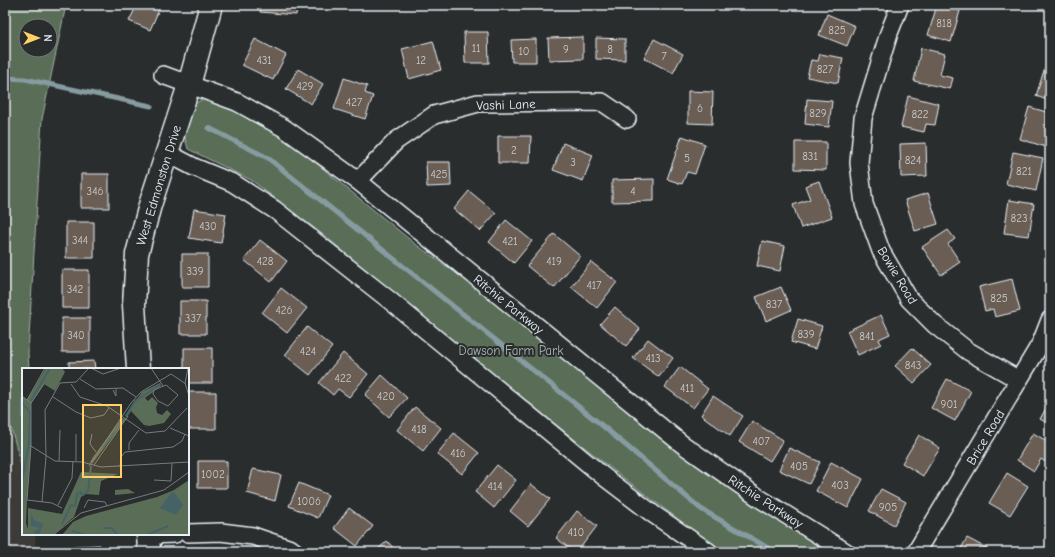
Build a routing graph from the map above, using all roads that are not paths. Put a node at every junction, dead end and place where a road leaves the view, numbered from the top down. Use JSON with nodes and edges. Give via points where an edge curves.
{"nodes":[{"id":1,"x":211,"y":5,"type":"edge"},
{"id":2,"x":900,"y":5,"type":"edge"},
{"id":3,"x":163,"y":75,"type":"dead end"},
{"id":4,"x":189,"y":85,"type":"junction"},
{"id":5,"x":627,"y":119,"type":"dead end"},
{"id":6,"x":167,"y":153,"type":"junction"},
{"id":7,"x":358,"y":181,"type":"junction"},
{"id":8,"x":1050,"y":320,"type":"edge"},
{"id":9,"x":138,"y":368,"type":"edge"},
{"id":10,"x":1019,"y":380,"type":"junction"},
{"id":11,"x":189,"y":533,"type":"edge"},
{"id":12,"x":171,"y":535,"type":"edge"},
{"id":13,"x":149,"y":540,"type":"edge"},
{"id":14,"x":295,"y":552,"type":"edge"},
{"id":15,"x":709,"y":552,"type":"edge"},
{"id":16,"x":846,"y":552,"type":"edge"},
{"id":17,"x":916,"y":552,"type":"edge"}],
"edges":[{"from":1,"to":4,"type":"street","name":"West Edmonston Drive"},
{"from":2,"to":10,"type":"street","name":"Bowie Road","via":[[862,118],[859,163],[864,204],[881,251],[909,299],[935,325],[968,351]]},
{"from":3,"to":4,"type":"street","name":"Ritchie Parkway"},
{"from":4,"to":6,"type":"street","name":"West Edmonston Drive"},
{"from":4,"to":7,"type":"street","name":"Ritchie Parkway","via":[[237,102],[284,128]]},
{"from":5,"to":7,"type":"street","name":"Vashi Lane","via":[[602,102],[478,103],[434,115],[396,141]]},
{"from":6,"to":9,"type":"street","name":"West Edmonston Drive","via":[[137,254],[134,305]]},
{"from":6,"to":15,"type":"street","via":[[233,183],[275,210],[388,299],[603,476]]},
{"from":7,"to":16,"type":"street","name":"Ritchie Parkway","via":[[682,444],[759,498]]},
{"from":8,"to":10,"type":"street","name":"Brice Road","via":[[1041,343]]},
{"from":10,"to":17,"type":"street","name":"Brice Road"},
{"from":11,"to":14,"type":"street","via":[[221,532],[253,536]]},
{"from":12,"to":13,"type":"street"}]}
